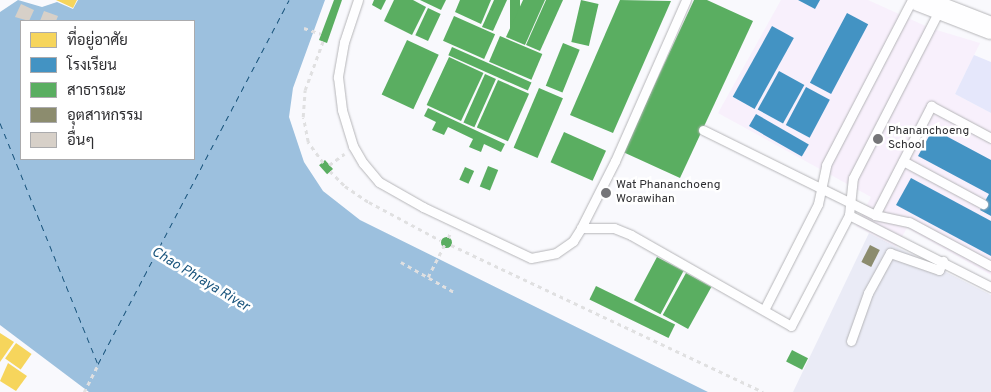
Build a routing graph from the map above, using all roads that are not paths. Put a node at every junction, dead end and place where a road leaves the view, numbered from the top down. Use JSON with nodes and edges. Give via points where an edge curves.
{"nodes":[{"id":1,"x":358,"y":0,"type":"edge"},
{"id":2,"x":686,"y":0,"type":"edge"},
{"id":3,"x":912,"y":0,"type":"edge"},
{"id":4,"x":919,"y":0,"type":"edge"},
{"id":5,"x":940,"y":9,"type":"junction"},
{"id":6,"x":991,"y":28,"type":"edge"},
{"id":7,"x":703,"y":130,"type":"dead end"},
{"id":8,"x":991,"y":138,"type":"edge"},
{"id":9,"x":903,"y":161,"type":"junction"},
{"id":10,"x":821,"y":188,"type":"junction"},
{"id":11,"x":850,"y":202,"type":"junction"},
{"id":12,"x":983,"y":204,"type":"dead end"},
{"id":13,"x":849,"y":215,"type":"junction"},
{"id":14,"x":876,"y":215,"type":"junction"},
{"id":15,"x":580,"y":228,"type":"junction"},
{"id":16,"x":943,"y":261,"type":"junction"},
{"id":17,"x":991,"y":266,"type":"edge"},
{"id":18,"x":991,"y":287,"type":"edge"},
{"id":19,"x":764,"y":310,"type":"junction"},
{"id":20,"x":851,"y":341,"type":"dead end"}],
"edges":[{"from":1,"to":15,"type":"lane","via":[[351,16],[338,77],[342,110],[353,146],[379,182],[439,215],[531,258],[556,253],[573,241]]},
{"from":2,"to":15,"type":"lane","via":[[644,101]]},
{"from":3,"to":10,"type":"lane","via":[[826,165]]},
{"from":4,"to":5,"type":"main road"},
{"from":5,"to":6,"type":"main road"},
{"from":5,"to":11,"type":"lane","via":[[853,178]]},
{"from":7,"to":10,"type":"lane"},
{"from":8,"to":9,"type":"lane","via":[[931,106]]},
{"from":9,"to":12,"type":"lane"},
{"from":9,"to":14,"type":"lane"},
{"from":10,"to":11,"type":"lane"},
{"from":10,"to":19,"type":"lane","via":[[818,204]]},
{"from":11,"to":13,"type":"lane"},
{"from":11,"to":14,"type":"lane"},
{"from":13,"to":16,"type":"lane"},
{"from":13,"to":19,"type":"lane","via":[[791,326]]},
{"from":14,"to":17,"type":"lane","via":[[910,222]]},
{"from":15,"to":19,"type":"lane","via":[[614,228],[631,235]]},
{"from":16,"to":18,"type":"lane"},
{"from":16,"to":20,"type":"lane","via":[[939,270],[890,253],[868,293]]}]}
